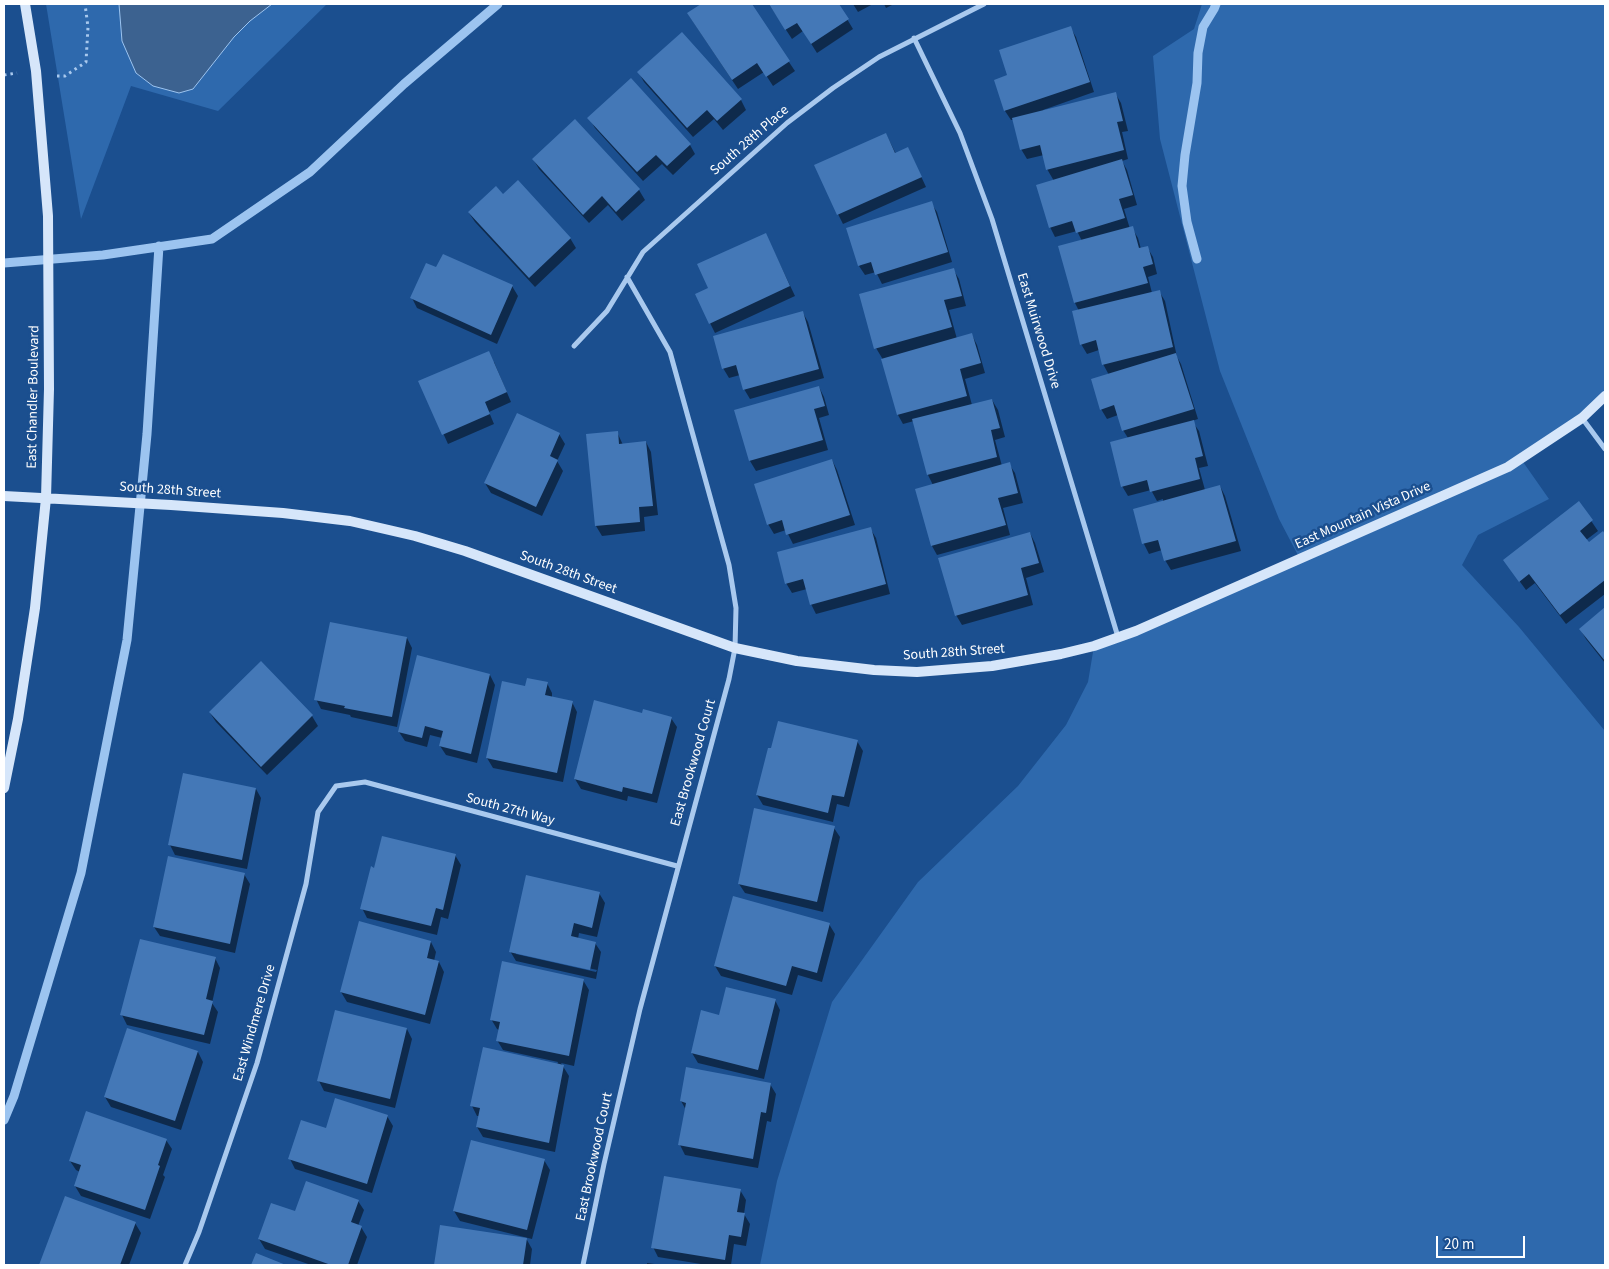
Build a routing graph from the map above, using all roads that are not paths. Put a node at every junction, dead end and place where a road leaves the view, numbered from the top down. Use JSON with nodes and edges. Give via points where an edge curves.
{"nodes":[{"id":1,"x":25,"y":4,"type":"edge"},
{"id":2,"x":984,"y":4,"type":"edge"},
{"id":3,"x":914,"y":38,"type":"junction"},
{"id":4,"x":627,"y":277,"type":"junction"},
{"id":5,"x":574,"y":346,"type":"dead end"},
{"id":6,"x":1605,"y":396,"type":"edge"},
{"id":7,"x":1582,"y":418,"type":"junction"},
{"id":8,"x":1605,"y":449,"type":"edge"},
{"id":9,"x":4,"y":496,"type":"edge"},
{"id":10,"x":46,"y":498,"type":"junction"},
{"id":11,"x":1118,"y":638,"type":"junction"},
{"id":12,"x":735,"y":648,"type":"junction"},
{"id":13,"x":336,"y":786,"type":"joint"},
{"id":14,"x":4,"y":788,"type":"edge"},
{"id":15,"x":677,"y":866,"type":"junction"},
{"id":16,"x":185,"y":1265,"type":"edge"},
{"id":17,"x":583,"y":1265,"type":"edge"}],
"edges":[{"from":1,"to":10,"type":"street","name":"East Chandler Boulevard","via":[[36,71],[48,216]]},
{"from":2,"to":3,"type":"street","name":"South 28th Place"},
{"from":3,"to":4,"type":"street","name":"South 28th Place","via":[[879,57],[787,123],[643,252]]},
{"from":3,"to":11,"type":"street","name":"East Muirwood Drive","via":[[960,133],[992,219]]},
{"from":4,"to":5,"type":"street","name":"South 28th Place","via":[[606,311]]},
{"from":4,"to":12,"type":"street","name":"East Brookwood Court","via":[[670,352],[729,565],[736,608]]},
{"from":6,"to":7,"type":"street","name":"East Mountain Vista Drive"},
{"from":7,"to":8,"type":"street"},
{"from":7,"to":11,"type":"street","name":"East Mountain Vista Drive","via":[[1508,467]]},
{"from":9,"to":10,"type":"street","name":"South 28th Street"},
{"from":10,"to":12,"type":"street","name":"South 28th Street","via":[[350,521],[465,551]]},
{"from":10,"to":14,"type":"street","name":"East Chandler Boulevard","via":[[35,608]]},
{"from":11,"to":12,"type":"street","name":"South 28th Street","via":[[1061,654],[992,666],[917,672],[797,661]]},
{"from":12,"to":15,"type":"street","name":"East Brookwood Court"},
{"from":13,"to":15,"type":"street","name":"South 27th Way","via":[[365,782]]},
{"from":13,"to":16,"type":"street","name":"East Windmere Drive","via":[[318,812],[306,884],[257,1063]]},
{"from":15,"to":17,"type":"street","name":"East Brookwood Court","via":[[640,1009]]}]}
